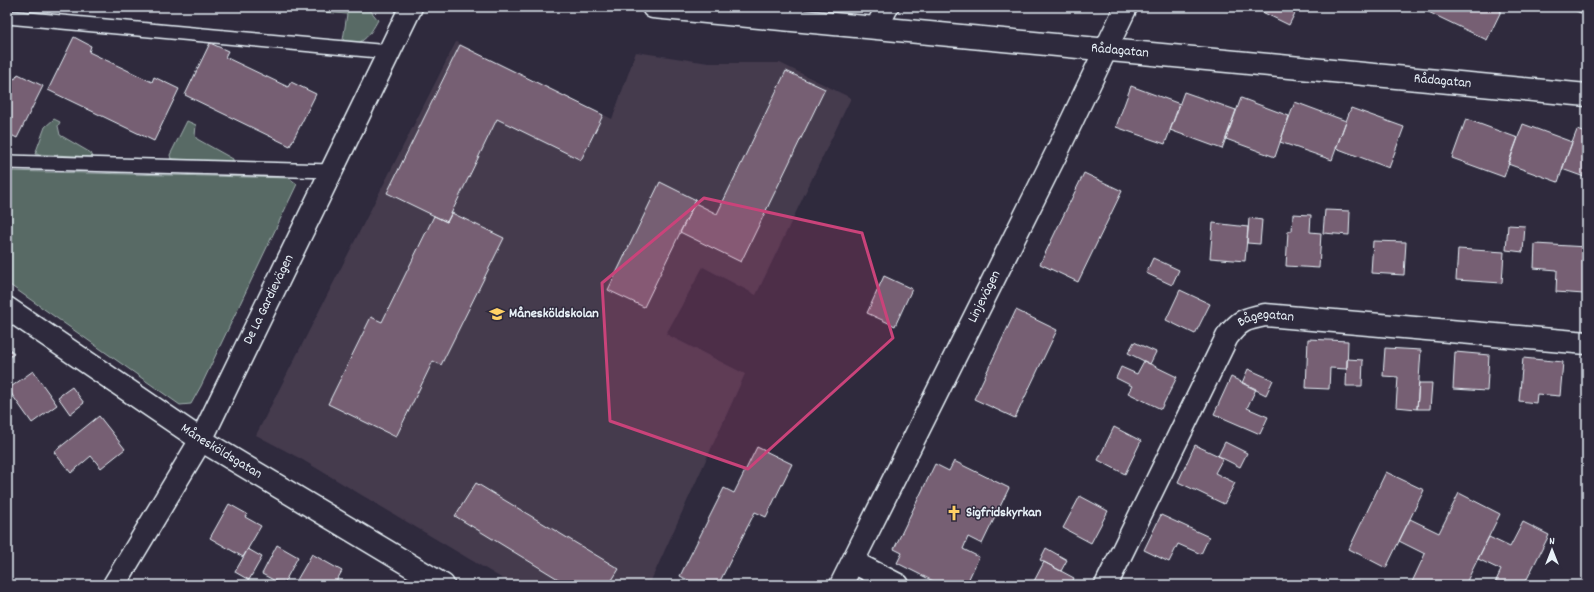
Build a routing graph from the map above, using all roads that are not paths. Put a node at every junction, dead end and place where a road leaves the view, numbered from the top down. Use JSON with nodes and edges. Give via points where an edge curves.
{"nodes":[{"id":1,"x":411,"y":7,"type":"edge"},
{"id":2,"x":653,"y":7,"type":"edge"},
{"id":3,"x":887,"y":7,"type":"edge"},
{"id":4,"x":1126,"y":7,"type":"edge"},
{"id":5,"x":675,"y":8,"type":"edge"},
{"id":6,"x":7,"y":17,"type":"edge"},
{"id":7,"x":877,"y":27,"type":"junction"},
{"id":8,"x":1105,"y":50,"type":"junction"},
{"id":9,"x":389,"y":52,"type":"junction"},
{"id":10,"x":1587,"y":95,"type":"edge"},
{"id":11,"x":7,"y":162,"type":"edge"},
{"id":12,"x":331,"y":171,"type":"junction"},
{"id":13,"x":7,"y":308,"type":"edge"},
{"id":14,"x":1587,"y":343,"type":"edge"},
{"id":15,"x":202,"y":440,"type":"junction"},
{"id":16,"x":852,"y":562,"type":"junction"},
{"id":17,"x":114,"y":585,"type":"edge"},
{"id":18,"x":444,"y":585,"type":"edge"},
{"id":19,"x":841,"y":585,"type":"edge"},
{"id":20,"x":898,"y":585,"type":"edge"},
{"id":21,"x":1106,"y":585,"type":"edge"}],
"edges":[{"from":1,"to":9,"type":"street","name":"De La Gardievägen"},
{"from":2,"to":5,"type":"street","name":"Rådagatan"},
{"from":3,"to":7,"type":"street"},
{"from":4,"to":8,"type":"street","name":"Linjevägen"},
{"from":5,"to":7,"type":"street","name":"Rådagatan"},
{"from":6,"to":9,"type":"lane"},
{"from":7,"to":8,"type":"street","name":"Rådagatan"},
{"from":8,"to":10,"type":"street","name":"Rådagatan"},
{"from":8,"to":16,"type":"street","name":"Linjevägen","via":[[1057,152]]},
{"from":9,"to":12,"type":"street","name":"De La Gardievägen"},
{"from":11,"to":12,"type":"lane"},
{"from":12,"to":15,"type":"street","name":"De La Gardievägen"},
{"from":13,"to":15,"type":"street","name":"Månesköldsgatan"},
{"from":14,"to":21,"type":"street","name":"Bågegatan","via":[[1265,315],[1247,318],[1237,324],[1227,337]]},
{"from":15,"to":17,"type":"street","name":"De La Gardievägen"},
{"from":15,"to":18,"type":"street","name":"Månesköldsgatan"},
{"from":16,"to":19,"type":"street","name":"Linjevägen"},
{"from":16,"to":20,"type":"street"}]}
